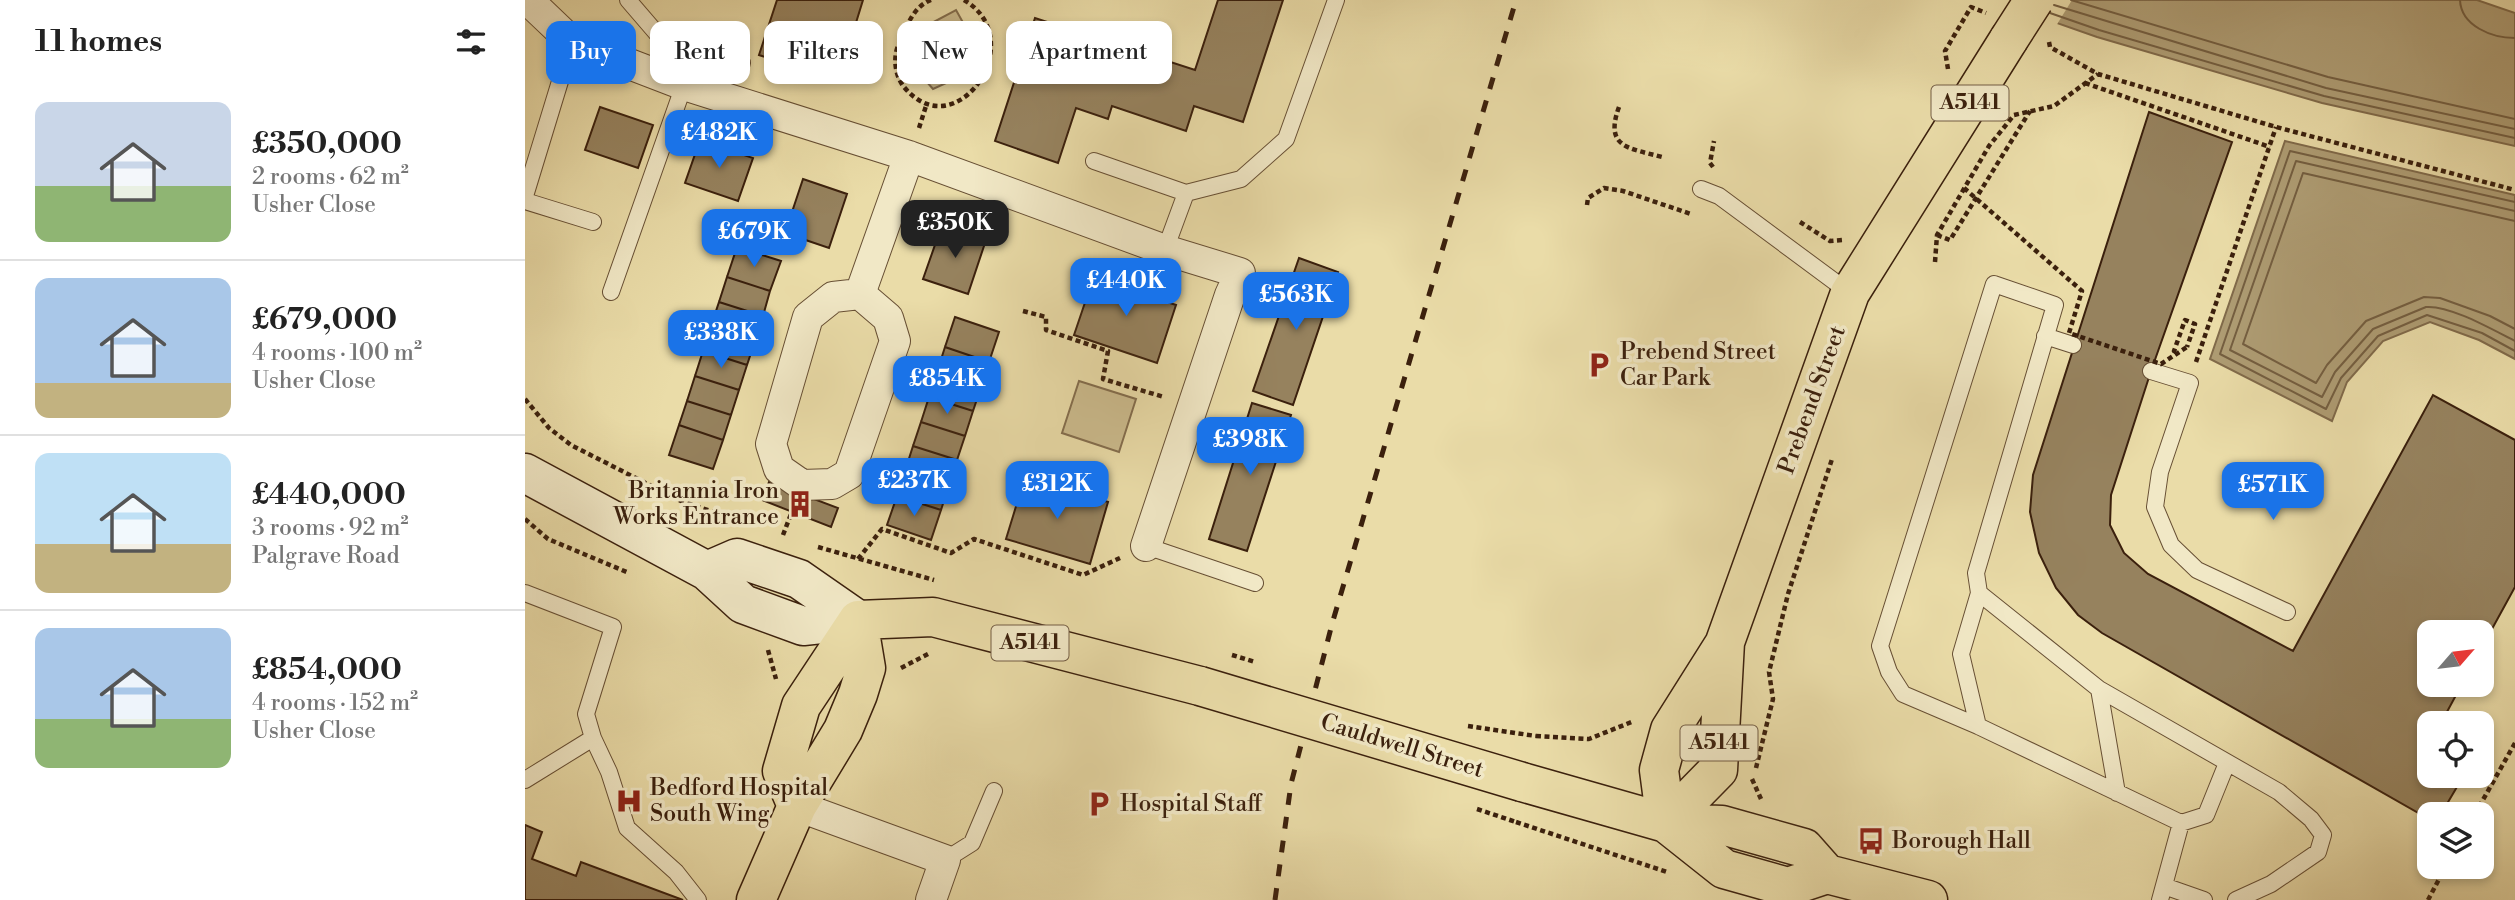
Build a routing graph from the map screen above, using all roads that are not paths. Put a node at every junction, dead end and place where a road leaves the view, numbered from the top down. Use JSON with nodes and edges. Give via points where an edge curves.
{"nodes":[{"id":1,"x":628,"y":0,"type":"edge"},
{"id":2,"x":1336,"y":0,"type":"edge"},
{"id":3,"x":2034,"y":0,"type":"edge"},
{"id":4,"x":529,"y":1,"type":"edge"},
{"id":5,"x":550,"y":21,"type":"edge"},
{"id":6,"x":650,"y":26,"type":"edge"},
{"id":7,"x":636,"y":67,"type":"edge"},
{"id":8,"x":559,"y":84,"type":"edge"},
{"id":9,"x":684,"y":85,"type":"junction"},
{"id":10,"x":909,"y":156,"type":"junction"},
{"id":11,"x":1094,"y":161,"type":"dead end"},
{"id":12,"x":1701,"y":189,"type":"dead end"},
{"id":13,"x":1186,"y":193,"type":"junction"},
{"id":14,"x":525,"y":199,"type":"edge"},
{"id":15,"x":593,"y":222,"type":"dead end"},
{"id":16,"x":1165,"y":250,"type":"junction"},
{"id":17,"x":611,"y":292,"type":"dead end"},
{"id":18,"x":1850,"y":293,"type":"junction"},
{"id":19,"x":860,"y":294,"type":"junction"},
{"id":20,"x":2045,"y":336,"type":"junction"},
{"id":21,"x":2073,"y":345,"type":"dead end"},
{"id":22,"x":2151,"y":371,"type":"dead end"},
{"id":23,"x":525,"y":473,"type":"edge"},
{"id":24,"x":1146,"y":546,"type":"joint"},
{"id":25,"x":1255,"y":583,"type":"dead end"},
{"id":26,"x":525,"y":593,"type":"edge"},
{"id":27,"x":1979,"y":593,"type":"junction"},
{"id":28,"x":2287,"y":612,"type":"dead end"},
{"id":29,"x":858,"y":620,"type":"junction"},
{"id":30,"x":1725,"y":642,"type":"junction"},
{"id":31,"x":2099,"y":689,"type":"junction"},
{"id":32,"x":1978,"y":726,"type":"junction"},
{"id":33,"x":593,"y":738,"type":"junction"},
{"id":34,"x":2227,"y":762,"type":"junction"},
{"id":35,"x":525,"y":780,"type":"edge"},
{"id":36,"x":994,"y":791,"type":"dead end"},
{"id":37,"x":2117,"y":793,"type":"junction"},
{"id":38,"x":797,"y":806,"type":"junction"},
{"id":39,"x":1665,"y":822,"type":"junction"},
{"id":40,"x":2181,"y":823,"type":"junction"},
{"id":41,"x":945,"y":860,"type":"junction"},
{"id":42,"x":1824,"y":887,"type":"edge"},
{"id":43,"x":2162,"y":893,"type":"edge"},
{"id":44,"x":698,"y":900,"type":"edge"},
{"id":45,"x":755,"y":900,"type":"edge"},
{"id":46,"x":931,"y":900,"type":"edge"},
{"id":47,"x":1929,"y":900,"type":"edge"},
{"id":48,"x":2204,"y":900,"type":"edge"},
{"id":49,"x":2236,"y":900,"type":"edge"}],
"edges":[{"from":1,"to":6,"type":"lane"},
{"from":2,"to":13,"type":"lane","via":[[1286,139],[1241,179]]},
{"from":3,"to":18,"type":"main road","name":"Prebend Street","number":"A5141","bridge":true},
{"from":4,"to":5,"type":"street"},
{"from":7,"to":9,"type":"street"},
{"from":8,"to":14,"type":"lane"},
{"from":9,"to":10,"type":"street"},
{"from":9,"to":17,"type":"lane"},
{"from":10,"to":16,"type":"street"},
{"from":10,"to":19,"type":"street"},
{"from":11,"to":13,"type":"lane"},
{"from":12,"to":18,"type":"lane","via":[[1719,196]]},
{"from":13,"to":16,"type":"lane"},
{"from":14,"to":15,"type":"lane"},
{"from":16,"to":24,"type":"street","via":[[1240,272]]},
{"from":18,"to":30,"type":"main road","name":"Prebend Street","number":"A5141"},
{"from":19,"to":19,"type":"street","via":[[888,318],[895,341],[849,474],[832,484],[802,485],[779,469],[771,443],[807,317],[833,297]]},
{"from":20,"to":21,"type":"lane"},
{"from":20,"to":27,"type":"lane","via":[[1976,573]]},
{"from":20,"to":32,"type":"lane","via":[[2055,305],[1994,284],[1880,646],[1903,694]]},
{"from":22,"to":28,"type":"lane","via":[[2190,383],[2160,472],[2155,507],[2171,545],[2197,570]]},
{"from":23,"to":29,"type":"main road","via":[[707,571],[743,604],[803,626]]},
{"from":24,"to":25,"type":"lane"},
{"from":26,"to":33,"type":"lane","via":[[613,627],[586,714]]},
{"from":27,"to":31,"type":"lane"},
{"from":27,"to":32,"type":"lane","via":[[1961,654]]},
{"from":29,"to":38,"type":"main road","via":[[801,706],[782,771]]},
{"from":29,"to":39,"type":"main road","name":"Cauldwell Street","number":"A5141","bridge":true,"via":[[933,617],[1200,686]]},
{"from":30,"to":39,"type":"main road","via":[[1670,730],[1659,770]]},
{"from":30,"to":39,"type":"main road","name":"Prebend Street","number":"A5141","via":[[1718,770]]},
{"from":31,"to":34,"type":"lane"},
{"from":31,"to":37,"type":"lane"},
{"from":32,"to":37,"type":"lane"},
{"from":33,"to":35,"type":"lane"},
{"from":33,"to":44,"type":"lane","via":[[610,772],[627,828],[676,872]]},
{"from":34,"to":40,"type":"lane","via":[[2206,815]]},
{"from":34,"to":49,"type":"lane","via":[[2279,792],[2323,835],[2318,852],[2271,884]]},
{"from":36,"to":41,"type":"lane","via":[[972,843]]},
{"from":37,"to":40,"type":"lane"},
{"from":38,"to":41,"type":"street"},
{"from":38,"to":45,"type":"main road"},
{"from":39,"to":42,"type":"main road","name":"Cauldwell Street","via":[[1724,869],[1788,887]]},
{"from":40,"to":43,"type":"lane"},
{"from":41,"to":46,"type":"street"},
{"from":42,"to":47,"type":"main road","name":"Cauldwell Street"},
{"from":43,"to":48,"type":"lane"}]}
